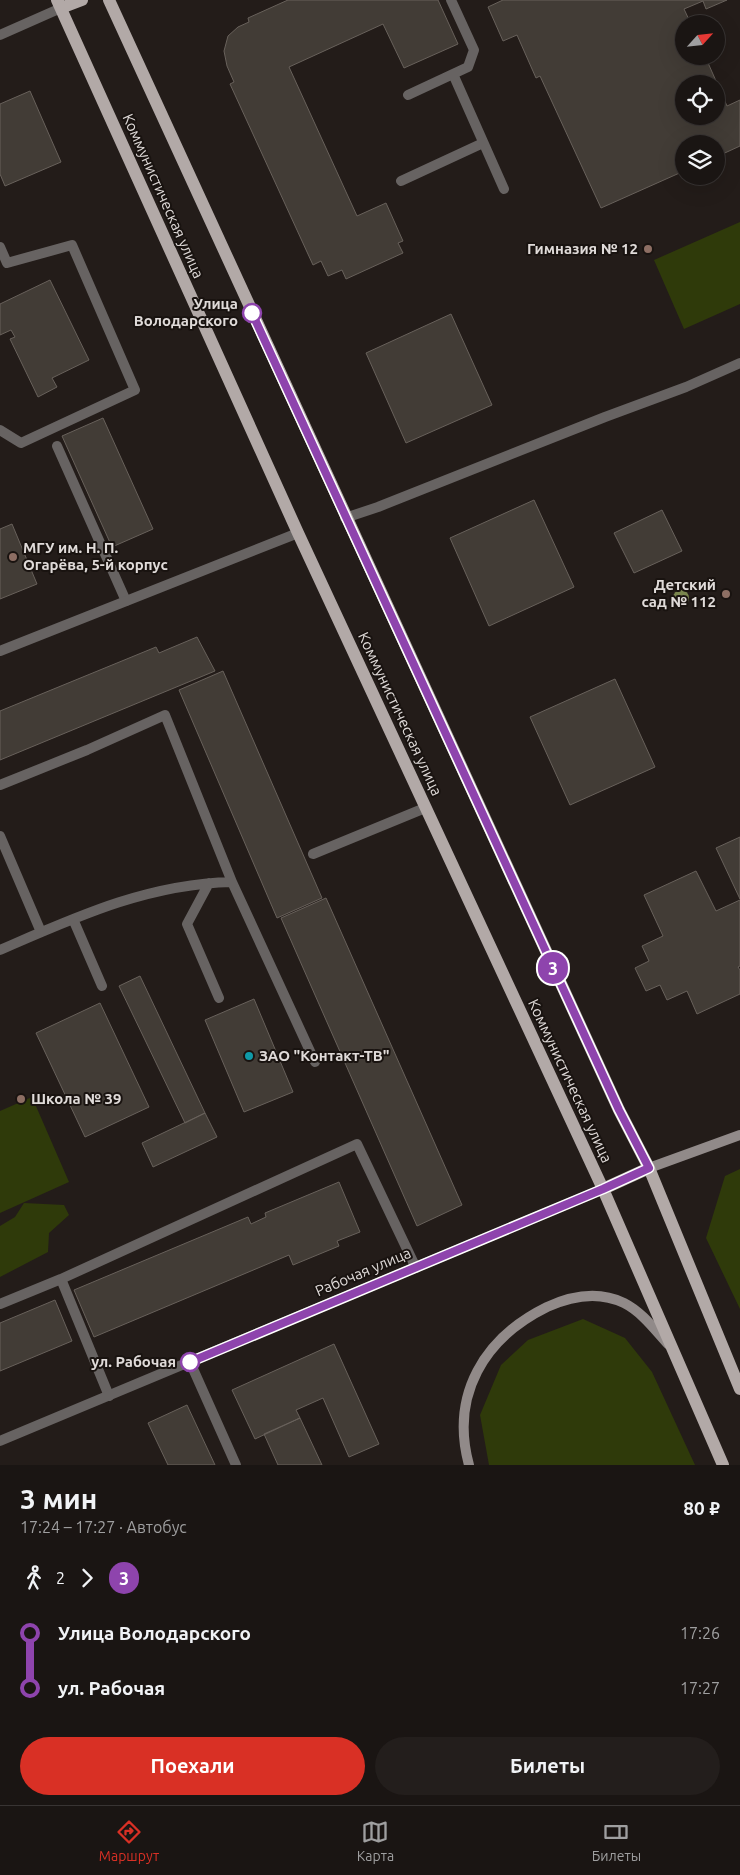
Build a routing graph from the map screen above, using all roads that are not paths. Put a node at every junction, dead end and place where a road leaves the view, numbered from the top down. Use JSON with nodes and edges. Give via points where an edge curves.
{"nodes":[{"id":1,"x":82,"y":0,"type":"edge"},
{"id":2,"x":109,"y":0,"type":"edge"},
{"id":3,"x":451,"y":0,"type":"edge"},
{"id":4,"x":59,"y":4,"type":"edge"},
{"id":5,"x":0,"y":35,"type":"edge"},
{"id":6,"x":453,"y":74,"type":"junction"},
{"id":7,"x":408,"y":95,"type":"dead end"},
{"id":8,"x":483,"y":143,"type":"junction"},
{"id":9,"x":401,"y":180,"type":"dead end"},
{"id":10,"x":504,"y":189,"type":"dead end"},
{"id":11,"x":0,"y":247,"type":"edge"},
{"id":12,"x":740,"y":363,"type":"edge"},
{"id":13,"x":0,"y":430,"type":"edge"},
{"id":14,"x":57,"y":446,"type":"dead end"},
{"id":15,"x":345,"y":518,"type":"junction"},
{"id":16,"x":298,"y":533,"type":"junction"},
{"id":17,"x":126,"y":601,"type":"junction"},
{"id":18,"x":0,"y":652,"type":"edge"},
{"id":19,"x":0,"y":785,"type":"edge"},
{"id":20,"x":426,"y":808,"type":"junction"},
{"id":21,"x":0,"y":836,"type":"edge"},
{"id":22,"x":313,"y":854,"type":"dead end"},
{"id":23,"x":232,"y":882,"type":"junction"},
{"id":24,"x":209,"y":883,"type":"junction"},
{"id":25,"x":72,"y":919,"type":"junction"},
{"id":26,"x":41,"y":932,"type":"junction"},
{"id":27,"x":0,"y":950,"type":"edge"},
{"id":28,"x":102,"y":986,"type":"dead end"},
{"id":29,"x":219,"y":998,"type":"dead end"},
{"id":30,"x":315,"y":1062,"type":"dead end"},
{"id":31,"x":740,"y":1135,"type":"edge"},
{"id":32,"x":649,"y":1168,"type":"junction"},
{"id":33,"x":603,"y":1189,"type":"junction"},
{"id":34,"x":416,"y":1268,"type":"junction"},
{"id":35,"x":61,"y":1279,"type":"junction"},
{"id":36,"x":0,"y":1304,"type":"edge"},
{"id":37,"x":672,"y":1348,"type":"junction"},
{"id":38,"x":190,"y":1362,"type":"junction"},
{"id":39,"x":740,"y":1389,"type":"edge"},
{"id":40,"x":108,"y":1396,"type":"junction"},
{"id":41,"x":0,"y":1441,"type":"edge"},
{"id":42,"x":236,"y":1465,"type":"edge"},
{"id":43,"x":469,"y":1465,"type":"edge"},
{"id":44,"x":723,"y":1465,"type":"edge"}],
"edges":[{"from":1,"to":4,"type":"main road"},
{"from":2,"to":15,"type":"main road"},
{"from":3,"to":6,"type":"street","via":[[474,50],[468,67]]},
{"from":4,"to":5,"type":"street"},
{"from":4,"to":16,"type":"main road","name":"Коммунистическая улица"},
{"from":6,"to":7,"type":"street"},
{"from":6,"to":8,"type":"street"},
{"from":8,"to":9,"type":"street"},
{"from":8,"to":10,"type":"street"},
{"from":11,"to":13,"type":"street","via":[[8,263],[72,245],[136,390],[20,443]]},
{"from":12,"to":15,"type":"street","via":[[686,387]]},
{"from":14,"to":17,"type":"street"},
{"from":15,"to":32,"type":"main road"},
{"from":16,"to":17,"type":"street"},
{"from":16,"to":20,"type":"main road","name":"Коммунистическая улица"},
{"from":17,"to":18,"type":"street"},
{"from":19,"to":23,"type":"street","via":[[165,715]]},
{"from":20,"to":22,"type":"street"},
{"from":20,"to":33,"type":"main road","name":"Коммунистическая улица"},
{"from":21,"to":26,"type":"street"},
{"from":23,"to":24,"type":"street"},
{"from":23,"to":30,"type":"street"},
{"from":24,"to":25,"type":"street","via":[[146,893]]},
{"from":24,"to":29,"type":"street","via":[[187,924]]},
{"from":25,"to":26,"type":"street"},
{"from":25,"to":28,"type":"street"},
{"from":26,"to":27,"type":"street"},
{"from":31,"to":32,"type":"street","name":"Рабочая улица"},
{"from":32,"to":33,"type":"main road","name":"Рабочая улица"},
{"from":32,"to":39,"type":"main road"},
{"from":33,"to":34,"type":"street","name":"Рабочая улица"},
{"from":33,"to":37,"type":"main road","name":"Коммунистическая улица"},
{"from":34,"to":35,"type":"street","via":[[357,1144]]},
{"from":34,"to":38,"type":"street","name":"Рабочая улица"},
{"from":35,"to":36,"type":"street"},
{"from":35,"to":40,"type":"street"},
{"from":37,"to":43,"type":"street","via":[[631,1308],[602,1296],[579,1296],[530,1316],[507,1332],[486,1354],[472,1381],[464,1413],[464,1446]]},
{"from":37,"to":44,"type":"main road","name":"Коммунистическая улица"},
{"from":38,"to":40,"type":"street","name":"Рабочая улица"},
{"from":38,"to":42,"type":"street"},
{"from":40,"to":41,"type":"street","name":"Рабочая улица"}]}
